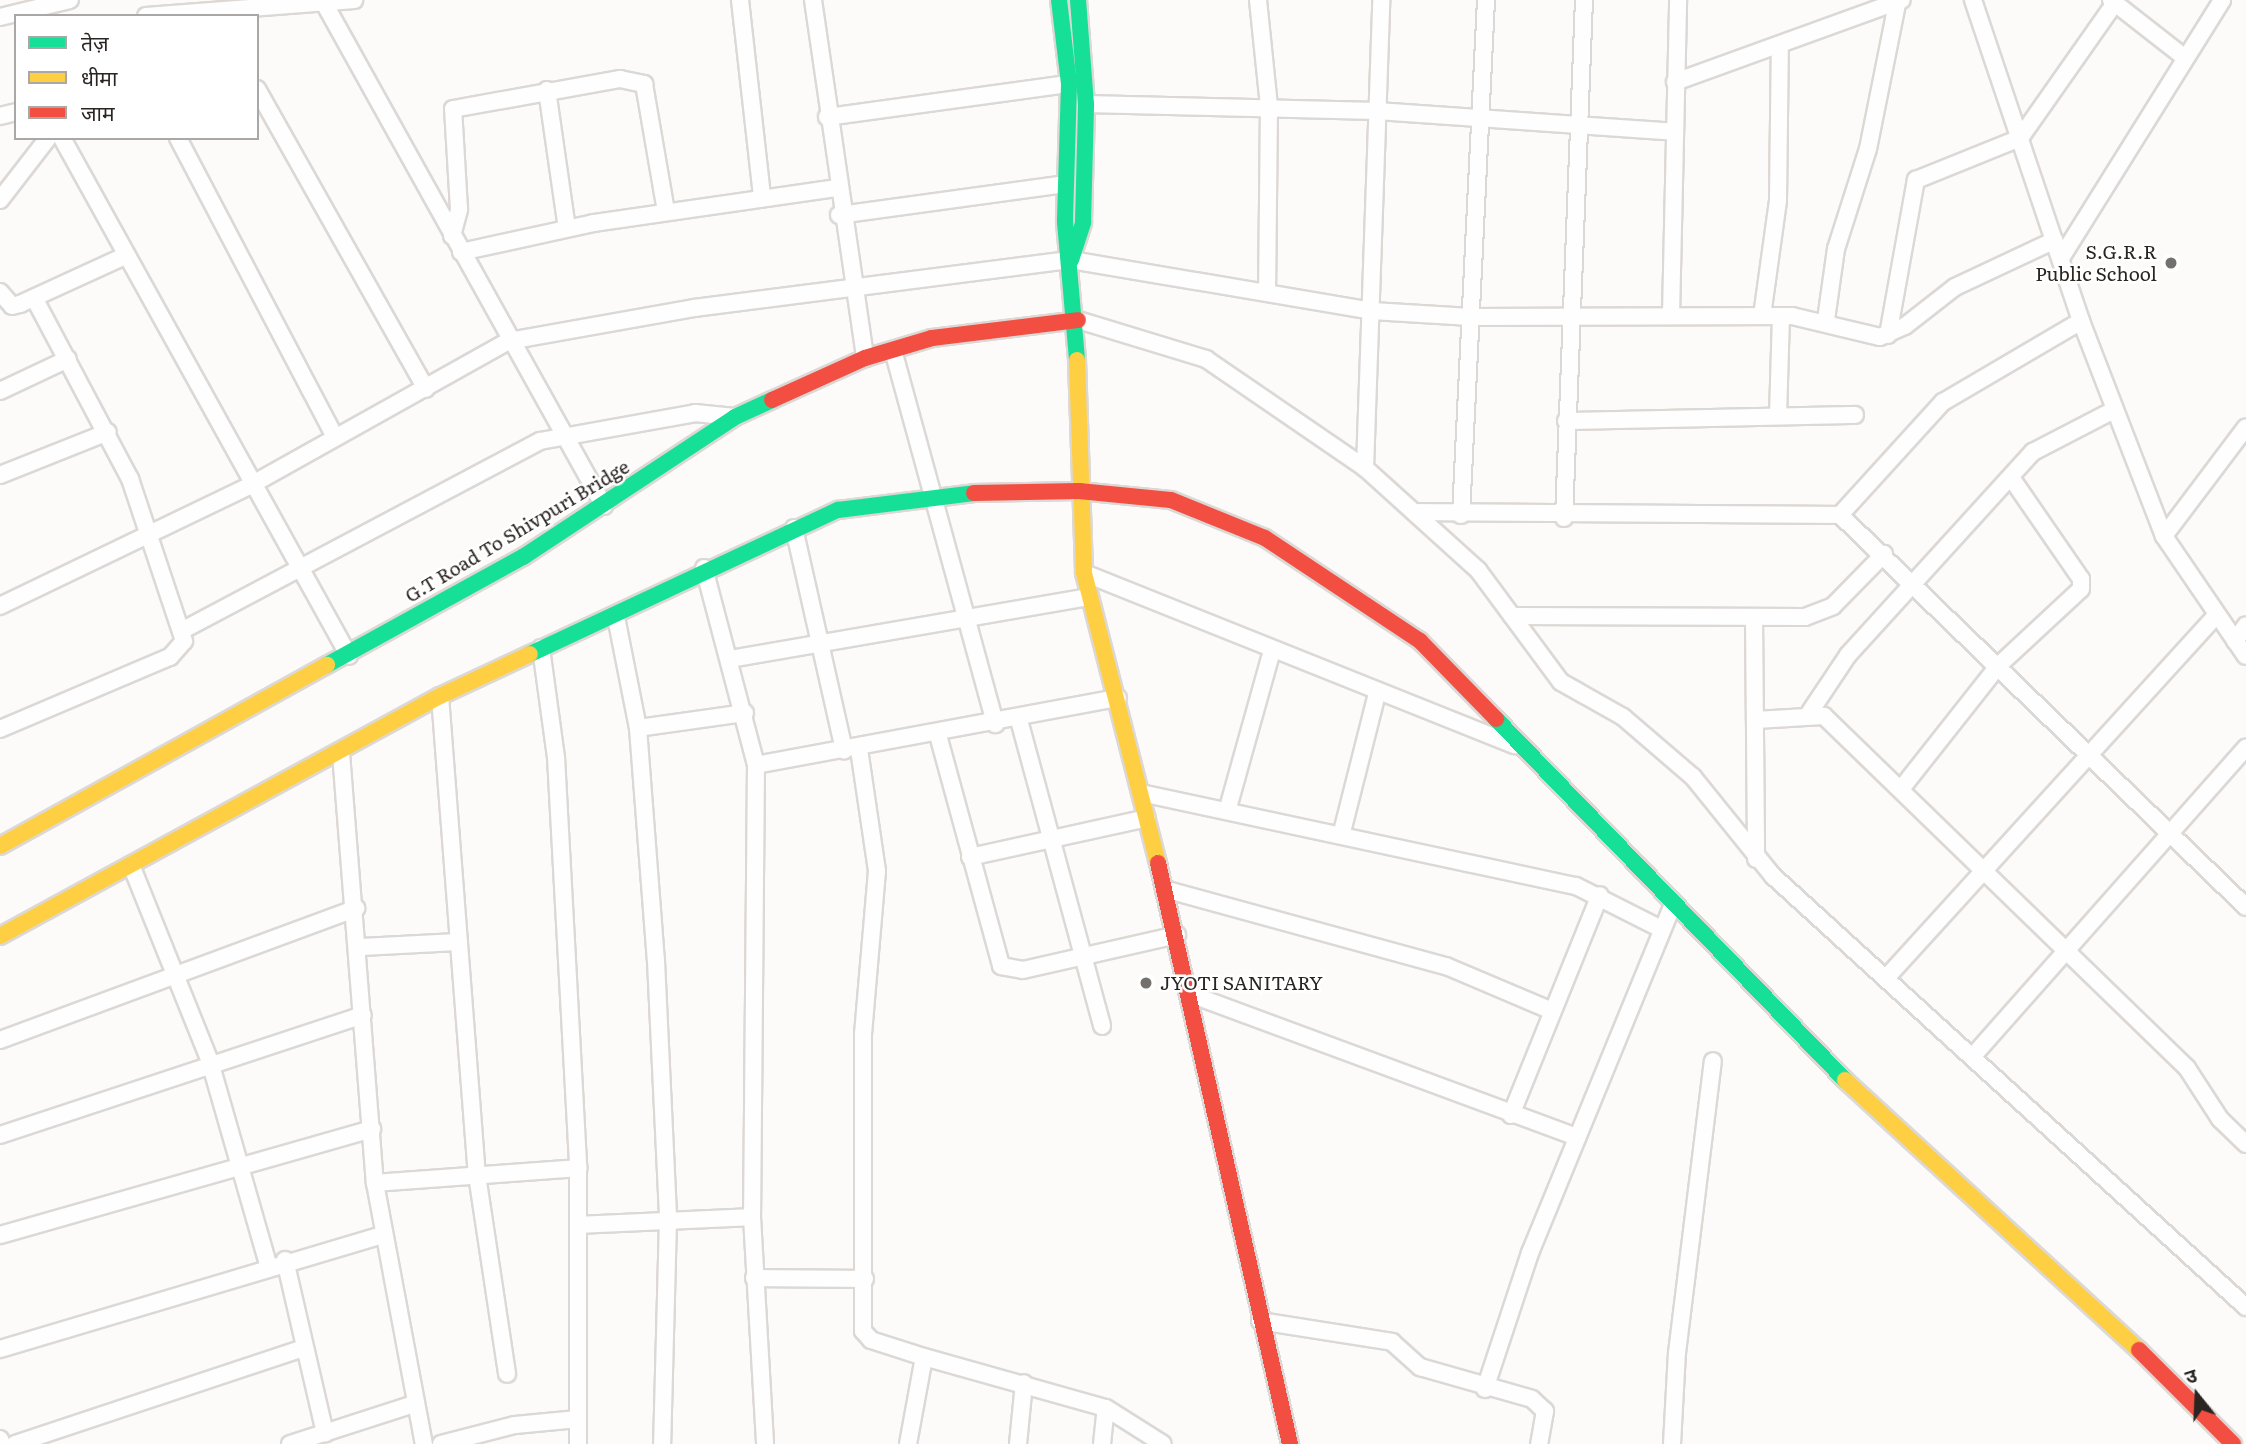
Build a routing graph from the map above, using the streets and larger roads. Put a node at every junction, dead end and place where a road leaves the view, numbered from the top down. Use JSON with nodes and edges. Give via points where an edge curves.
{"nodes":[{"id":1,"x":69,"y":0,"type":"edge"},
{"id":2,"x":354,"y":0,"type":"edge"},
{"id":3,"x":740,"y":0,"type":"edge"},
{"id":4,"x":813,"y":0,"type":"edge"},
{"id":5,"x":1059,"y":0,"type":"edge"},
{"id":6,"x":1078,"y":0,"type":"edge"},
{"id":7,"x":1258,"y":0,"type":"edge"},
{"id":8,"x":1381,"y":0,"type":"edge"},
{"id":9,"x":1486,"y":0,"type":"edge"},
{"id":10,"x":1584,"y":0,"type":"edge"},
{"id":11,"x":1678,"y":0,"type":"edge"},
{"id":12,"x":1973,"y":0,"type":"edge"},
{"id":13,"x":2222,"y":0,"type":"edge"},
{"id":14,"x":323,"y":1,"type":"edge"},
{"id":15,"x":1900,"y":2,"type":"edge"},
{"id":16,"x":2113,"y":2,"type":"edge"},
{"id":17,"x":151,"y":11,"type":"edge"},
{"id":18,"x":215,"y":12,"type":"edge"},
{"id":19,"x":15,"y":14,"type":"edge"},
{"id":20,"x":1780,"y":47,"type":"junction"},
{"id":21,"x":2184,"y":57,"type":"junction"},
{"id":22,"x":1675,"y":82,"type":"junction"},
{"id":23,"x":1069,"y":84,"type":"junction"},
{"id":24,"x":547,"y":90,"type":"junction"},
{"id":25,"x":259,"y":93,"type":"edge"},
{"id":26,"x":1086,"y":104,"type":"junction"},
{"id":27,"x":1269,"y":106,"type":"junction"},
{"id":28,"x":1377,"y":111,"type":"junction"},
{"id":29,"x":1480,"y":116,"type":"junction"},
{"id":30,"x":827,"y":117,"type":"junction"},
{"id":31,"x":1577,"y":123,"type":"junction"},
{"id":32,"x":1674,"y":132,"type":"junction"},
{"id":33,"x":2020,"y":138,"type":"junction"},
{"id":34,"x":46,"y":140,"type":"edge"},
{"id":35,"x":63,"y":140,"type":"edge"},
{"id":36,"x":179,"y":140,"type":"edge"},
{"id":37,"x":1066,"y":184,"type":"junction"},
{"id":38,"x":836,"y":188,"type":"junction"},
{"id":39,"x":762,"y":197,"type":"junction"},
{"id":40,"x":0,"y":200,"type":"edge"},
{"id":41,"x":666,"y":211,"type":"junction"},
{"id":42,"x":839,"y":215,"type":"junction"},
{"id":43,"x":567,"y":229,"type":"junction"},
{"id":44,"x":452,"y":236,"type":"junction"},
{"id":45,"x":2055,"y":240,"type":"junction"},
{"id":46,"x":461,"y":252,"type":"junction"},
{"id":47,"x":125,"y":256,"type":"junction"},
{"id":48,"x":2061,"y":258,"type":"junction"},
{"id":49,"x":1070,"y":260,"type":"junction"},
{"id":50,"x":850,"y":286,"type":"junction"},
{"id":51,"x":0,"y":292,"type":"edge"},
{"id":52,"x":1267,"y":293,"type":"junction"},
{"id":53,"x":34,"y":298,"type":"junction"},
{"id":54,"x":1372,"y":311,"type":"junction"},
{"id":55,"x":1671,"y":315,"type":"junction"},
{"id":56,"x":1569,"y":316,"type":"junction"},
{"id":57,"x":1762,"y":316,"type":"junction"},
{"id":58,"x":1781,"y":316,"type":"junction"},
{"id":59,"x":1471,"y":317,"type":"junction"},
{"id":60,"x":1078,"y":320,"type":"junction"},
{"id":61,"x":1826,"y":320,"type":"junction"},
{"id":62,"x":2081,"y":321,"type":"junction"},
{"id":63,"x":1888,"y":335,"type":"junction"},
{"id":64,"x":509,"y":341,"type":"junction"},
{"id":65,"x":893,"y":350,"type":"junction"},
{"id":66,"x":865,"y":358,"type":"junction"},
{"id":67,"x":68,"y":359,"type":"junction"},
{"id":68,"x":426,"y":389,"type":"junction"},
{"id":69,"x":0,"y":391,"type":"edge"},
{"id":70,"x":2114,"y":410,"type":"junction"},
{"id":71,"x":1855,"y":415,"type":"dead end"},
{"id":72,"x":1778,"y":416,"type":"junction"},
{"id":73,"x":735,"y":417,"type":"junction"},
{"id":74,"x":1566,"y":421,"type":"junction"},
{"id":75,"x":2246,"y":427,"type":"edge"},
{"id":76,"x":108,"y":432,"type":"junction"},
{"id":77,"x":559,"y":434,"type":"junction"},
{"id":78,"x":335,"y":437,"type":"junction"},
{"id":79,"x":1365,"y":468,"type":"junction"},
{"id":80,"x":0,"y":475,"type":"edge"},
{"id":81,"x":2012,"y":479,"type":"junction"},
{"id":82,"x":251,"y":485,"type":"junction"},
{"id":83,"x":1079,"y":491,"type":"junction"},
{"id":84,"x":928,"y":494,"type":"junction"},
{"id":85,"x":604,"y":506,"type":"junction"},
{"id":86,"x":1415,"y":512,"type":"junction"},
{"id":87,"x":1461,"y":515,"type":"junction"},
{"id":88,"x":1840,"y":515,"type":"junction"},
{"id":89,"x":1564,"y":518,"type":"junction"},
{"id":90,"x":794,"y":528,"type":"junction"},
{"id":91,"x":153,"y":534,"type":"junction"},
{"id":92,"x":2164,"y":536,"type":"junction"},
{"id":93,"x":1884,"y":554,"type":"junction"},
{"id":94,"x":704,"y":568,"type":"junction"},
{"id":95,"x":299,"y":572,"type":"junction"},
{"id":96,"x":1084,"y":573,"type":"junction"},
{"id":97,"x":1915,"y":587,"type":"junction"},
{"id":98,"x":1089,"y":597,"type":"junction"},
{"id":99,"x":0,"y":606,"type":"edge"},
{"id":100,"x":967,"y":616,"type":"junction"},
{"id":101,"x":1512,"y":616,"type":"junction"},
{"id":102,"x":2215,"y":616,"type":"junction"},
{"id":103,"x":616,"y":617,"type":"junction"},
{"id":104,"x":1754,"y":617,"type":"junction"},
{"id":105,"x":2246,"y":625,"type":"edge"},
{"id":106,"x":185,"y":629,"type":"junction"},
{"id":107,"x":2235,"y":642,"type":"junction"},
{"id":108,"x":822,"y":643,"type":"junction"},
{"id":109,"x":541,"y":648,"type":"junction"},
{"id":110,"x":1272,"y":650,"type":"junction"},
{"id":111,"x":349,"y":656,"type":"junction"},
{"id":112,"x":2246,"y":656,"type":"edge"},
{"id":113,"x":730,"y":659,"type":"junction"},
{"id":114,"x":1998,"y":666,"type":"junction"},
{"id":115,"x":1377,"y":694,"type":"junction"},
{"id":116,"x":440,"y":696,"type":"junction"},
{"id":117,"x":1118,"y":698,"type":"junction"},
{"id":118,"x":1810,"y":712,"type":"junction"},
{"id":119,"x":745,"y":713,"type":"junction"},
{"id":120,"x":1020,"y":720,"type":"junction"},
{"id":121,"x":1755,"y":720,"type":"junction"},
{"id":122,"x":995,"y":724,"type":"junction"},
{"id":123,"x":638,"y":728,"type":"junction"},
{"id":124,"x":0,"y":729,"type":"edge"},
{"id":125,"x":938,"y":735,"type":"junction"},
{"id":126,"x":1515,"y":745,"type":"junction"},
{"id":127,"x":2246,"y":747,"type":"edge"},
{"id":128,"x":852,"y":749,"type":"junction"},
{"id":129,"x":341,"y":753,"type":"junction"},
{"id":130,"x":2090,"y":758,"type":"junction"},
{"id":131,"x":757,"y":765,"type":"junction"},
{"id":132,"x":1901,"y":789,"type":"junction"},
{"id":133,"x":1141,"y":793,"type":"junction"},
{"id":134,"x":1228,"y":807,"type":"junction"},
{"id":135,"x":1147,"y":818,"type":"junction"},
{"id":136,"x":1342,"y":832,"type":"junction"},
{"id":137,"x":2172,"y":833,"type":"junction"},
{"id":138,"x":1051,"y":837,"type":"junction"},
{"id":139,"x":0,"y":846,"type":"edge"},
{"id":140,"x":970,"y":857,"type":"junction"},
{"id":141,"x":1755,"y":859,"type":"junction"},
{"id":142,"x":131,"y":865,"type":"junction"},
{"id":143,"x":1983,"y":869,"type":"junction"},
{"id":144,"x":1164,"y":888,"type":"junction"},
{"id":145,"x":1600,"y":895,"type":"junction"},
{"id":146,"x":1673,"y":904,"type":"junction"},
{"id":147,"x":2246,"y":907,"type":"edge"},
{"id":148,"x":356,"y":908,"type":"junction"},
{"id":149,"x":1661,"y":929,"type":"junction"},
{"id":150,"x":0,"y":936,"type":"edge"},
{"id":151,"x":1177,"y":936,"type":"junction"},
{"id":152,"x":459,"y":942,"type":"junction"},
{"id":153,"x":360,"y":947,"type":"junction"},
{"id":154,"x":2064,"y":952,"type":"junction"},
{"id":155,"x":1084,"y":959,"type":"junction"},
{"id":156,"x":177,"y":973,"type":"junction"},
{"id":157,"x":1887,"y":977,"type":"junction"},
{"id":158,"x":1190,"y":994,"type":"junction"},
{"id":159,"x":1552,"y":1011,"type":"junction"},
{"id":160,"x":363,"y":1015,"type":"junction"},
{"id":161,"x":1102,"y":1026,"type":"dead end"},
{"id":162,"x":0,"y":1040,"type":"edge"},
{"id":163,"x":1973,"y":1056,"type":"junction"},
{"id":164,"x":1713,"y":1061,"type":"dead end"},
{"id":165,"x":210,"y":1062,"type":"junction"},
{"id":166,"x":1511,"y":1115,"type":"junction"},
{"id":167,"x":372,"y":1129,"type":"junction"},
{"id":168,"x":0,"y":1135,"type":"edge"},
{"id":169,"x":1577,"y":1137,"type":"junction"},
{"id":170,"x":2246,"y":1144,"type":"edge"},
{"id":171,"x":242,"y":1164,"type":"junction"},
{"id":172,"x":579,"y":1168,"type":"junction"},
{"id":173,"x":477,"y":1175,"type":"junction"},
{"id":174,"x":375,"y":1183,"type":"junction"},
{"id":175,"x":752,"y":1217,"type":"junction"},
{"id":176,"x":668,"y":1220,"type":"junction"},
{"id":177,"x":579,"y":1225,"type":"junction"},
{"id":178,"x":0,"y":1235,"type":"edge"},
{"id":179,"x":382,"y":1235,"type":"junction"},
{"id":180,"x":285,"y":1260,"type":"junction"},
{"id":181,"x":268,"y":1264,"type":"junction"},
{"id":182,"x":754,"y":1279,"type":"junction"},
{"id":183,"x":865,"y":1279,"type":"junction"},
{"id":184,"x":2246,"y":1307,"type":"edge"},
{"id":185,"x":1260,"y":1321,"type":"junction"},
{"id":186,"x":304,"y":1348,"type":"junction"},
{"id":187,"x":0,"y":1349,"type":"edge"},
{"id":188,"x":924,"y":1357,"type":"junction"},
{"id":189,"x":507,"y":1374,"type":"dead end"},
{"id":190,"x":1024,"y":1383,"type":"junction"},
{"id":191,"x":1485,"y":1389,"type":"junction"},
{"id":192,"x":414,"y":1404,"type":"junction"},
{"id":193,"x":1106,"y":1408,"type":"junction"},
{"id":194,"x":578,"y":1419,"type":"junction"},
{"id":195,"x":325,"y":1433,"type":"junction"},
{"id":196,"x":0,"y":1438,"type":"edge"},
{"id":197,"x":2,"y":1444,"type":"edge"},
{"id":198,"x":15,"y":1444,"type":"edge"},
{"id":199,"x":290,"y":1444,"type":"edge"},
{"id":200,"x":424,"y":1444,"type":"edge"},
{"id":201,"x":440,"y":1444,"type":"edge"},
{"id":202,"x":578,"y":1444,"type":"edge"},
{"id":203,"x":662,"y":1444,"type":"edge"},
{"id":204,"x":765,"y":1444,"type":"edge"},
{"id":205,"x":908,"y":1444,"type":"edge"},
{"id":206,"x":1018,"y":1444,"type":"edge"},
{"id":207,"x":1102,"y":1444,"type":"edge"},
{"id":208,"x":1163,"y":1444,"type":"edge"},
{"id":209,"x":1290,"y":1444,"type":"edge"},
{"id":210,"x":1539,"y":1444,"type":"edge"},
{"id":211,"x":1672,"y":1444,"type":"edge"},
{"id":212,"x":2233,"y":1444,"type":"edge"}],
"edges":[{"from":1,"to":19,"type":"street"},
{"from":2,"to":14,"type":"street"},
{"from":3,"to":39,"type":"street"},
{"from":4,"to":30,"type":"street"},
{"from":5,"to":23,"type":"street"},
{"from":6,"to":26,"type":"street"},
{"from":7,"to":27,"type":"street"},
{"from":8,"to":28,"type":"street"},
{"from":9,"to":29,"type":"street"},
{"from":10,"to":31,"type":"street"},
{"from":11,"to":22,"type":"street"},
{"from":12,"to":33,"type":"street"},
{"from":13,"to":21,"type":"street"},
{"from":14,"to":18,"type":"street"},
{"from":14,"to":44,"type":"street"},
{"from":15,"to":20,"type":"street"},
{"from":15,"to":61,"type":"street","via":[[1868,149],[1836,249]]},
{"from":16,"to":21,"type":"street"},
{"from":16,"to":33,"type":"street"},
{"from":17,"to":18,"type":"street"},
{"from":20,"to":22,"type":"street"},
{"from":20,"to":57,"type":"street","via":[[1778,200]]},
{"from":21,"to":48,"type":"street"},
{"from":22,"to":32,"type":"street"},
{"from":23,"to":30,"type":"street"},
{"from":23,"to":37,"type":"street"},
{"from":24,"to":41,"type":"street","via":[[642,80]]},
{"from":24,"to":43,"type":"street"},
{"from":24,"to":44,"type":"street","via":[[453,109],[459,209]]},
{"from":25,"to":68,"type":"street"},
{"from":26,"to":27,"type":"street"},
{"from":26,"to":49,"type":"street","via":[[1082,231]]},
{"from":27,"to":28,"type":"street"},
{"from":27,"to":52,"type":"street"},
{"from":28,"to":29,"type":"street"},
{"from":28,"to":54,"type":"street"},
{"from":29,"to":31,"type":"street"},
{"from":29,"to":59,"type":"street"},
{"from":30,"to":38,"type":"street"},
{"from":31,"to":32,"type":"street"},
{"from":31,"to":56,"type":"street"},
{"from":32,"to":55,"type":"street"},
{"from":33,"to":45,"type":"street"},
{"from":33,"to":63,"type":"street","via":[[1916,180]]},
{"from":34,"to":40,"type":"street"},
{"from":35,"to":47,"type":"street"},
{"from":36,"to":78,"type":"street"},
{"from":37,"to":42,"type":"street"},
{"from":37,"to":49,"type":"street"},
{"from":38,"to":39,"type":"street"},
{"from":38,"to":42,"type":"street"},
{"from":39,"to":41,"type":"street"},
{"from":41,"to":43,"type":"street"},
{"from":42,"to":50,"type":"street"},
{"from":43,"to":46,"type":"street"},
{"from":44,"to":46,"type":"street"},
{"from":45,"to":48,"type":"street"},
{"from":45,"to":63,"type":"street","via":[[1955,287]]},
{"from":46,"to":64,"type":"street"},
{"from":47,"to":53,"type":"street"},
{"from":47,"to":82,"type":"street"},
{"from":48,"to":62,"type":"street"},
{"from":49,"to":50,"type":"street"},
{"from":49,"to":52,"type":"street"},
{"from":49,"to":60,"type":"street"},
{"from":50,"to":64,"type":"street"},
{"from":50,"to":66,"type":"street"},
{"from":51,"to":53,"type":"street","via":[[12,306]]},
{"from":52,"to":54,"type":"street"},
{"from":53,"to":67,"type":"street"},
{"from":54,"to":59,"type":"street"},
{"from":54,"to":79,"type":"street"},
{"from":55,"to":56,"type":"street"},
{"from":55,"to":57,"type":"street"},
{"from":56,"to":59,"type":"street"},
{"from":56,"to":74,"type":"street"},
{"from":57,"to":58,"type":"street"},
{"from":58,"to":61,"type":"street"},
{"from":58,"to":72,"type":"street"},
{"from":59,"to":87,"type":"street"},
{"from":60,"to":65,"type":"street","name":"G.T Road To Shivpuri Bridge","via":[[971,329]]},
{"from":60,"to":79,"type":"street","via":[[1206,359]]},
{"from":60,"to":83,"type":"street"},
{"from":61,"to":63,"type":"street"},
{"from":62,"to":70,"type":"street"},
{"from":62,"to":88,"type":"street","via":[[1943,402]]},
{"from":64,"to":68,"type":"street"},
{"from":64,"to":77,"type":"street"},
{"from":65,"to":66,"type":"street","name":"G.T Road To Shivpuri Bridge"},
{"from":65,"to":84,"type":"street"},
{"from":66,"to":73,"type":"street","name":"G.T Road To Shivpuri Bridge"},
{"from":67,"to":69,"type":"street"},
{"from":67,"to":76,"type":"street"},
{"from":68,"to":78,"type":"street"},
{"from":70,"to":81,"type":"street","via":[[2043,446]]},
{"from":70,"to":92,"type":"street"},
{"from":71,"to":72,"type":"street"},
{"from":72,"to":74,"type":"street"},
{"from":73,"to":77,"type":"street","via":[[695,412]]},
{"from":73,"to":85,"type":"street","name":"G.T Road To Shivpuri Bridge"},
{"from":74,"to":89,"type":"street"},
{"from":75,"to":92,"type":"street"},
{"from":76,"to":80,"type":"street"},
{"from":76,"to":91,"type":"street"},
{"from":77,"to":85,"type":"street"},
{"from":77,"to":95,"type":"street"},
{"from":78,"to":82,"type":"street"},
{"from":79,"to":86,"type":"street"},
{"from":81,"to":97,"type":"street"},
{"from":81,"to":114,"type":"street","via":[[2082,584]]},
{"from":82,"to":91,"type":"street"},
{"from":82,"to":95,"type":"street"},
{"from":83,"to":84,"type":"street"},
{"from":83,"to":96,"type":"street"},
{"from":83,"to":126,"type":"street","via":[[1171,500],[1265,538],[1401,625]]},
{"from":84,"to":90,"type":"street","via":[[860,502]]},
{"from":84,"to":100,"type":"street"},
{"from":85,"to":111,"type":"street","name":"G.T Road To Shivpuri Bridge"},
{"from":86,"to":87,"type":"street"},
{"from":86,"to":101,"type":"street","via":[[1478,570]]},
{"from":87,"to":89,"type":"street"},
{"from":88,"to":89,"type":"street"},
{"from":88,"to":93,"type":"street"},
{"from":90,"to":94,"type":"street"},
{"from":90,"to":108,"type":"street"},
{"from":91,"to":99,"type":"street"},
{"from":91,"to":106,"type":"street"},
{"from":92,"to":102,"type":"street"},
{"from":93,"to":97,"type":"street"},
{"from":93,"to":104,"type":"street","via":[[1819,613]]},
{"from":94,"to":103,"type":"street"},
{"from":94,"to":113,"type":"street"},
{"from":95,"to":106,"type":"street"},
{"from":95,"to":111,"type":"street"},
{"from":96,"to":98,"type":"street"},
{"from":96,"to":110,"type":"street","via":[[1188,610]]},
{"from":97,"to":114,"type":"street"},
{"from":97,"to":118,"type":"street","via":[[1848,655]]},
{"from":98,"to":100,"type":"street"},
{"from":98,"to":117,"type":"street"},
{"from":100,"to":108,"type":"street"},
{"from":100,"to":122,"type":"street"},
{"from":101,"to":104,"type":"street"},
{"from":101,"to":141,"type":"street","via":[[1561,682],[1623,717],[1693,776]]},
{"from":102,"to":107,"type":"street"},
{"from":102,"to":130,"type":"street"},
{"from":103,"to":109,"type":"street"},
{"from":103,"to":123,"type":"street"},
{"from":104,"to":121,"type":"street"},
{"from":105,"to":107,"type":"street"},
{"from":106,"to":124,"type":"street","via":[[183,646],[170,657]]},
{"from":107,"to":112,"type":"street"},
{"from":108,"to":113,"type":"street"},
{"from":108,"to":128,"type":"street"},
{"from":109,"to":116,"type":"street"},
{"from":109,"to":172,"type":"street","via":[[556,757]]},
{"from":110,"to":115,"type":"street"},
{"from":110,"to":134,"type":"street"},
{"from":111,"to":139,"type":"street","name":"G.T Road To Shivpuri Bridge"},
{"from":113,"to":119,"type":"street"},
{"from":114,"to":130,"type":"street"},
{"from":114,"to":132,"type":"street"},
{"from":115,"to":126,"type":"street"},
{"from":115,"to":136,"type":"street"},
{"from":116,"to":129,"type":"street"},
{"from":116,"to":152,"type":"street"},
{"from":117,"to":120,"type":"street"},
{"from":117,"to":133,"type":"street"},
{"from":118,"to":121,"type":"street"},
{"from":118,"to":132,"type":"street","via":[[1824,716]]},
{"from":119,"to":123,"type":"street"},
{"from":119,"to":131,"type":"street"},
{"from":120,"to":122,"type":"street"},
{"from":120,"to":138,"type":"street"},
{"from":121,"to":141,"type":"street"},
{"from":122,"to":125,"type":"street"},
{"from":123,"to":176,"type":"street"},
{"from":125,"to":128,"type":"street"},
{"from":125,"to":140,"type":"street"},
{"from":126,"to":146,"type":"street","via":[[1603,826]]},
{"from":127,"to":137,"type":"street"},
{"from":128,"to":131,"type":"street"},
{"from":128,"to":183,"type":"street","via":[[877,871],[863,1034]]},
{"from":129,"to":142,"type":"street"},
{"from":129,"to":148,"type":"street"},
{"from":130,"to":137,"type":"street"},
{"from":130,"to":143,"type":"street"},
{"from":131,"to":175,"type":"street"},
{"from":132,"to":143,"type":"street"},
{"from":133,"to":134,"type":"street"},
{"from":133,"to":135,"type":"street"},
{"from":134,"to":136,"type":"street"},
{"from":135,"to":138,"type":"street"},
{"from":135,"to":144,"type":"street"},
{"from":136,"to":145,"type":"street"},
{"from":137,"to":147,"type":"street"},
{"from":137,"to":154,"type":"street"},
{"from":138,"to":140,"type":"street"},
{"from":138,"to":155,"type":"street"},
{"from":140,"to":155,"type":"street","via":[[1001,966],[1023,970]]},
{"from":141,"to":157,"type":"street"},
{"from":142,"to":150,"type":"street"},
{"from":142,"to":156,"type":"street"},
{"from":143,"to":154,"type":"street"},
{"from":143,"to":157,"type":"street"},
{"from":144,"to":151,"type":"street"},
{"from":144,"to":159,"type":"street","via":[[1446,966]]},
{"from":145,"to":149,"type":"street"},
{"from":145,"to":159,"type":"street"},
{"from":146,"to":149,"type":"street"},
{"from":146,"to":212,"type":"street","via":[[1873,1109],[2106,1318]]},
{"from":148,"to":153,"type":"street"},
{"from":148,"to":156,"type":"street"},
{"from":149,"to":169,"type":"street"},
{"from":151,"to":155,"type":"street"},
{"from":151,"to":158,"type":"street"},
{"from":152,"to":153,"type":"street"},
{"from":152,"to":173,"type":"street"},
{"from":153,"to":160,"type":"street"},
{"from":154,"to":163,"type":"street"},
{"from":154,"to":170,"type":"street","via":[[2187,1068],[2220,1119]]},
{"from":155,"to":161,"type":"street"},
{"from":156,"to":162,"type":"street"},
{"from":156,"to":165,"type":"street"},
{"from":157,"to":163,"type":"street"},
{"from":158,"to":166,"type":"street"},
{"from":158,"to":185,"type":"street"},
{"from":159,"to":166,"type":"street"},
{"from":160,"to":165,"type":"street"},
{"from":160,"to":167,"type":"street"},
{"from":163,"to":184,"type":"street"},
{"from":164,"to":211,"type":"street","via":[[1677,1353]]},
{"from":165,"to":168,"type":"street"},
{"from":165,"to":171,"type":"street"},
{"from":166,"to":169,"type":"street"},
{"from":167,"to":171,"type":"street"},
{"from":167,"to":174,"type":"street"},
{"from":169,"to":191,"type":"street"},
{"from":171,"to":178,"type":"street"},
{"from":171,"to":181,"type":"street"},
{"from":172,"to":173,"type":"street"},
{"from":172,"to":177,"type":"street"},
{"from":173,"to":174,"type":"street"},
{"from":173,"to":189,"type":"street"},
{"from":174,"to":179,"type":"street"},
{"from":175,"to":176,"type":"street"},
{"from":175,"to":182,"type":"street"},
{"from":176,"to":177,"type":"street"},
{"from":176,"to":203,"type":"street"},
{"from":177,"to":194,"type":"street"},
{"from":179,"to":180,"type":"street"},
{"from":179,"to":192,"type":"street"},
{"from":180,"to":181,"type":"street"},
{"from":180,"to":186,"type":"street"},
{"from":181,"to":187,"type":"street"},
{"from":182,"to":183,"type":"street"},
{"from":182,"to":204,"type":"street"},
{"from":183,"to":188,"type":"street","via":[[867,1337]]},
{"from":185,"to":191,"type":"street","via":[[1392,1342],[1420,1367]]},
{"from":185,"to":209,"type":"street"},
{"from":186,"to":195,"type":"street"},
{"from":186,"to":198,"type":"street"},
{"from":188,"to":190,"type":"street"},
{"from":188,"to":205,"type":"street"},
{"from":190,"to":193,"type":"street"},
{"from":190,"to":206,"type":"street"},
{"from":191,"to":210,"type":"street","via":[[1538,1402],[1546,1418]]},
{"from":192,"to":195,"type":"street"},
{"from":192,"to":200,"type":"street"},
{"from":193,"to":207,"type":"street"},
{"from":193,"to":208,"type":"street"},
{"from":194,"to":201,"type":"street","via":[[515,1425]]},
{"from":194,"to":202,"type":"street"},
{"from":195,"to":199,"type":"street"},
{"from":196,"to":197,"type":"street"}]}
